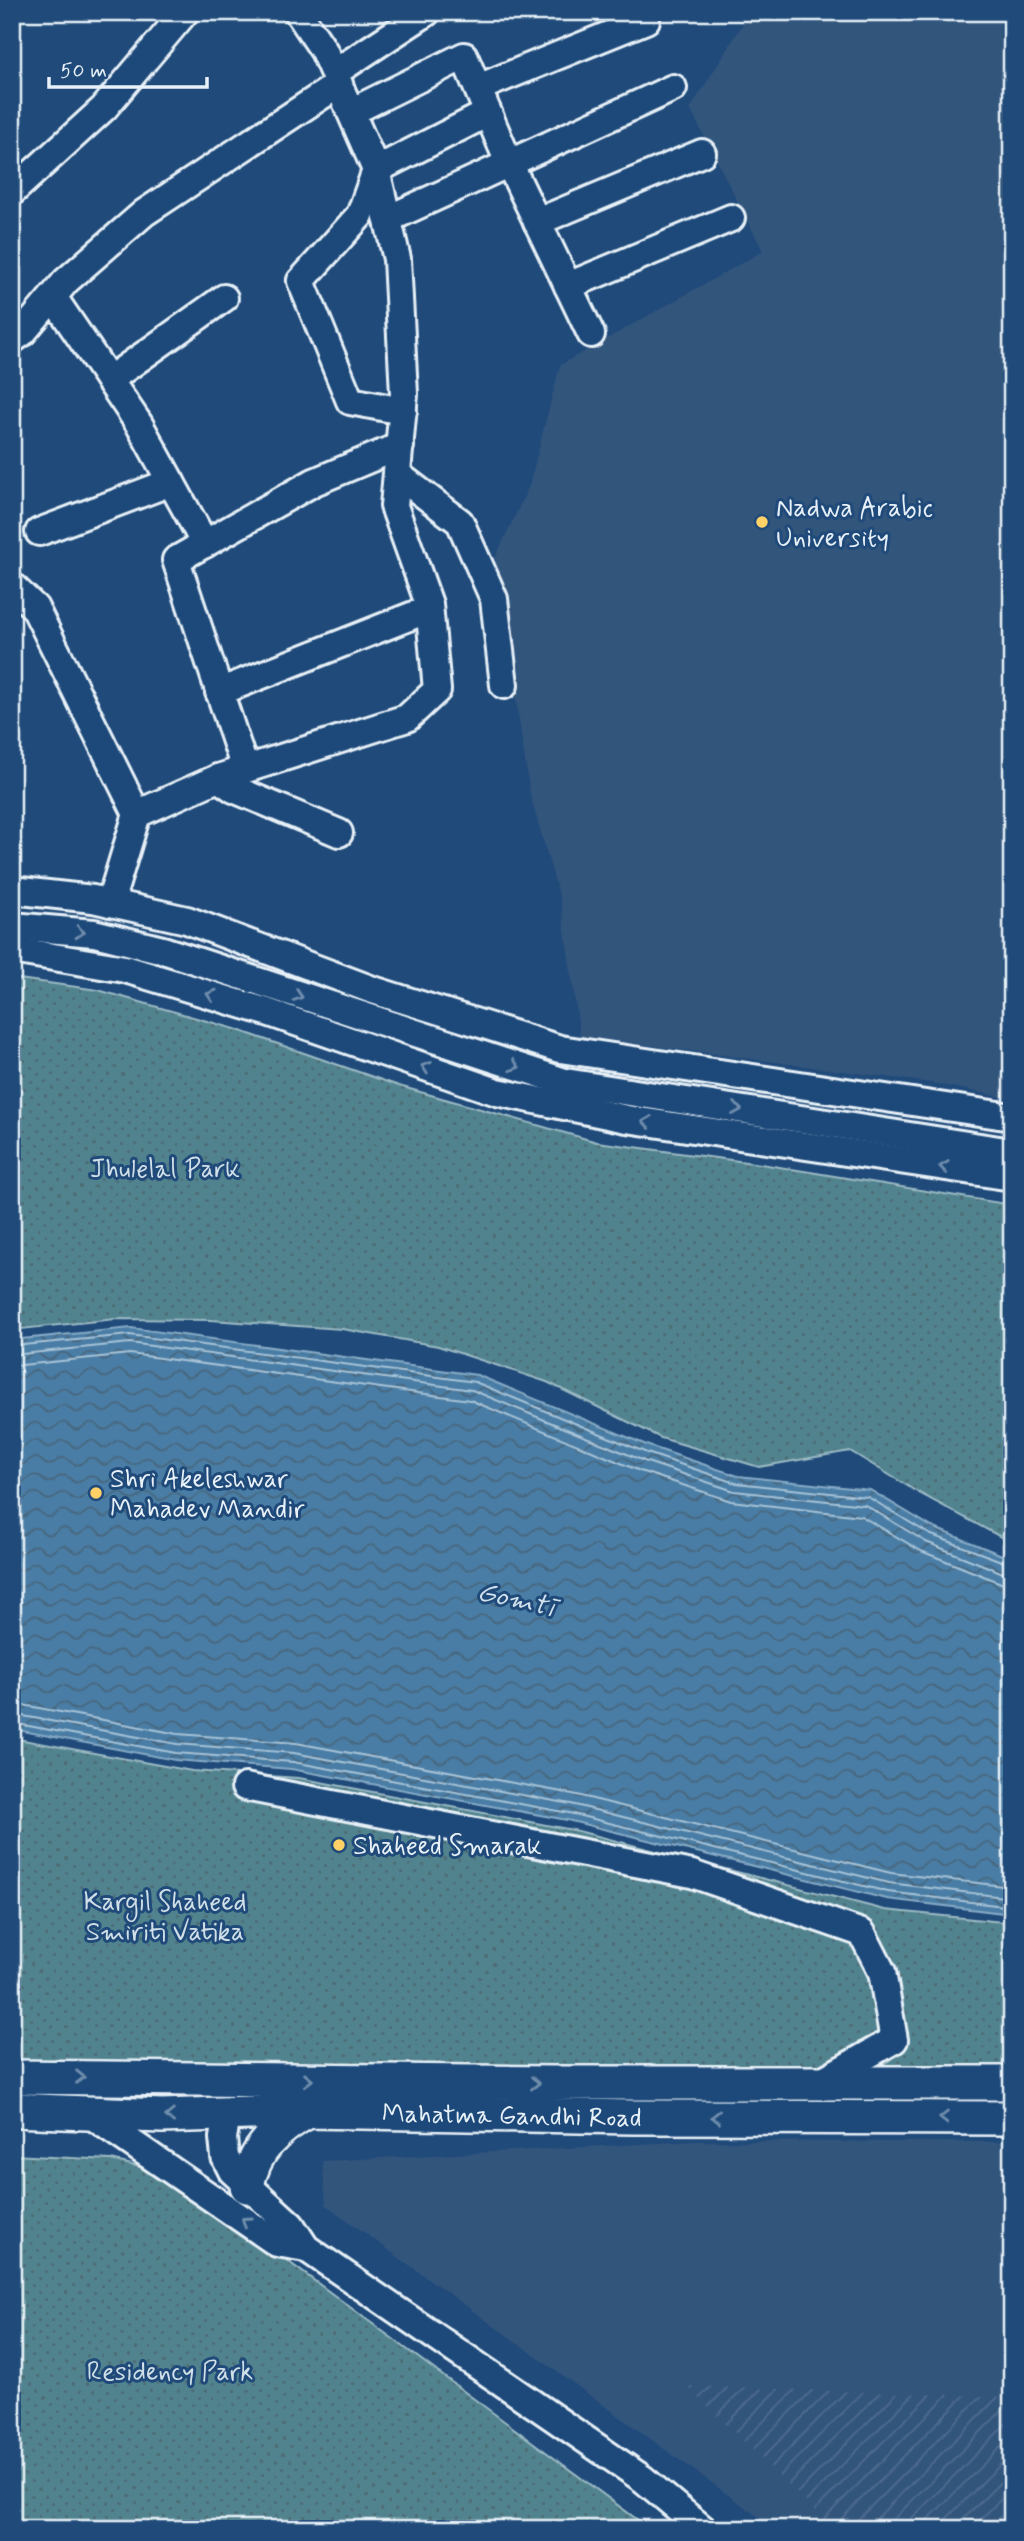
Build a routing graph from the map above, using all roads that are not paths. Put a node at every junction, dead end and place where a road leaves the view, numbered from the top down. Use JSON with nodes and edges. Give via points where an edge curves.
{"nodes":[{"id":1,"x":185,"y":12,"type":"edge"},
{"id":2,"x":427,"y":12,"type":"edge"},
{"id":3,"x":303,"y":14,"type":"edge"},
{"id":4,"x":646,"y":20,"type":"dead end"},
{"id":5,"x":336,"y":79,"type":"junction"},
{"id":6,"x":478,"y":88,"type":"junction"},
{"id":7,"x":673,"y":88,"type":"dead end"},
{"id":8,"x":351,"y":112,"type":"junction"},
{"id":9,"x":488,"y":113,"type":"junction"},
{"id":10,"x":702,"y":153,"type":"dead end"},
{"id":11,"x":509,"y":163,"type":"junction"},
{"id":12,"x":376,"y":170,"type":"junction"},
{"id":13,"x":12,"y":192,"type":"edge"},
{"id":14,"x":731,"y":218,"type":"dead end"},
{"id":15,"x":388,"y":219,"type":"junction"},
{"id":16,"x":537,"y":222,"type":"junction"},
{"id":17,"x":568,"y":286,"type":"junction"},
{"id":18,"x":52,"y":296,"type":"junction"},
{"id":19,"x":223,"y":298,"type":"dead end"},
{"id":20,"x":590,"y":334,"type":"dead end"},
{"id":21,"x":12,"y":340,"type":"edge"},
{"id":22,"x":109,"y":380,"type":"junction"},
{"id":23,"x":403,"y":411,"type":"junction"},
{"id":24,"x":400,"y":446,"type":"junction"},
{"id":25,"x":397,"y":474,"type":"junction"},
{"id":26,"x":171,"y":482,"type":"junction"},
{"id":27,"x":39,"y":532,"type":"dead end"},
{"id":28,"x":205,"y":544,"type":"junction"},
{"id":29,"x":12,"y":586,"type":"edge"},
{"id":30,"x":429,"y":609,"type":"junction"},
{"id":31,"x":503,"y":685,"type":"dead end"},
{"id":32,"x":219,"y":692,"type":"junction"},
{"id":33,"x":245,"y":769,"type":"junction"},
{"id":34,"x":218,"y":778,"type":"junction"},
{"id":35,"x":137,"y":814,"type":"junction"},
{"id":36,"x":339,"y":833,"type":"dead end"},
{"id":37,"x":12,"y":890,"type":"edge"},
{"id":38,"x":110,"y":904,"type":"junction"},
{"id":39,"x":12,"y":926,"type":"edge"},
{"id":40,"x":12,"y":950,"type":"edge"},
{"id":41,"x":1012,"y":1117,"type":"edge"},
{"id":42,"x":1012,"y":1152,"type":"edge"},
{"id":43,"x":1012,"y":1177,"type":"edge"},
{"id":44,"x":246,"y":1787,"type":"dead end"},
{"id":45,"x":12,"y":2077,"type":"edge"},
{"id":46,"x":818,"y":2083,"type":"junction"},
{"id":47,"x":1012,"y":2084,"type":"edge"},
{"id":48,"x":12,"y":2110,"type":"edge"},
{"id":49,"x":307,"y":2111,"type":"junction"},
{"id":50,"x":227,"y":2114,"type":"junction"},
{"id":51,"x":91,"y":2115,"type":"junction"},
{"id":52,"x":1012,"y":2118,"type":"edge"},
{"id":53,"x":247,"y":2186,"type":"junction"},
{"id":54,"x":306,"y":2248,"type":"junction"},
{"id":55,"x":703,"y":2529,"type":"edge"}],
"edges":[{"from":1,"to":13,"type":"street","via":[[104,108]]},
{"from":2,"to":5,"type":"street"},
{"from":3,"to":5,"type":"street"},
{"from":4,"to":6,"type":"street"},
{"from":5,"to":8,"type":"street"},
{"from":5,"to":18,"type":"street","via":[[144,213]]},
{"from":6,"to":8,"type":"street","via":[[464,56]]},
{"from":6,"to":9,"type":"street"},
{"from":7,"to":11,"type":"street"},
{"from":8,"to":12,"type":"street"},
{"from":9,"to":11,"type":"street"},
{"from":9,"to":12,"type":"street"},
{"from":10,"to":16,"type":"street"},
{"from":11,"to":15,"type":"street"},
{"from":11,"to":16,"type":"street"},
{"from":12,"to":15,"type":"street"},
{"from":12,"to":23,"type":"street","via":[[360,215],[301,281],[351,401]]},
{"from":14,"to":17,"type":"street"},
{"from":15,"to":23,"type":"street","via":[[397,259]]},
{"from":16,"to":17,"type":"street"},
{"from":17,"to":20,"type":"street"},
{"from":18,"to":21,"type":"street"},
{"from":18,"to":22,"type":"street"},
{"from":19,"to":22,"type":"street"},
{"from":22,"to":26,"type":"street"},
{"from":23,"to":24,"type":"street"},
{"from":24,"to":25,"type":"street"},
{"from":24,"to":28,"type":"street","via":[[314,482]]},
{"from":25,"to":30,"type":"street","via":[[394,506]]},
{"from":25,"to":31,"type":"street","via":[[460,522],[494,598]]},
{"from":26,"to":27,"type":"street"},
{"from":26,"to":28,"type":"street"},
{"from":28,"to":32,"type":"street","via":[[176,560]]},
{"from":29,"to":35,"type":"street","via":[[35,608]]},
{"from":30,"to":32,"type":"street"},
{"from":30,"to":33,"type":"street","via":[[437,690],[423,705],[407,718]]},
{"from":32,"to":33,"type":"street"},
{"from":33,"to":34,"type":"street"},
{"from":34,"to":35,"type":"street"},
{"from":34,"to":36,"type":"street"},
{"from":35,"to":38,"type":"street"},
{"from":37,"to":38,"type":"street"},
{"from":38,"to":41,"type":"street","via":[[187,920],[370,989],[560,1049]]},
{"from":39,"to":42,"type":"street","one_way":true,"via":[[94,933],[163,950],[565,1082]]},
{"from":43,"to":40,"type":"street","one_way":true,"via":[[627,1119],[497,1092],[267,1012],[125,969]]},
{"from":44,"to":46,"type":"street","via":[[692,1874],[862,1933],[882,1972],[894,2040]]},
{"from":45,"to":46,"type":"main road","name":"Mahatma Gandhi Road","one_way":true},
{"from":46,"to":47,"type":"main road","name":"Mahatma Gandhi Road"},
{"from":48,"to":51,"type":"main road","name":"Mahatma Gandhi Road"},
{"from":49,"to":50,"type":"main road","name":"Mahatma Gandhi Road"},
{"from":52,"to":49,"type":"main road","name":"Mahatma Gandhi Road","one_way":true},
{"from":49,"to":53,"type":"main road","via":[[271,2136],[259,2152]]},
{"from":50,"to":51,"type":"main road","name":"Mahatma Gandhi Road","one_way":true},
{"from":50,"to":53,"type":"street","via":[[225,2157]]},
{"from":54,"to":51,"type":"street","one_way":true,"via":[[277,2243]]},
{"from":53,"to":54,"type":"street","via":[[291,2225]]},
{"from":54,"to":55,"type":"street","via":[[643,2479]]}]}
